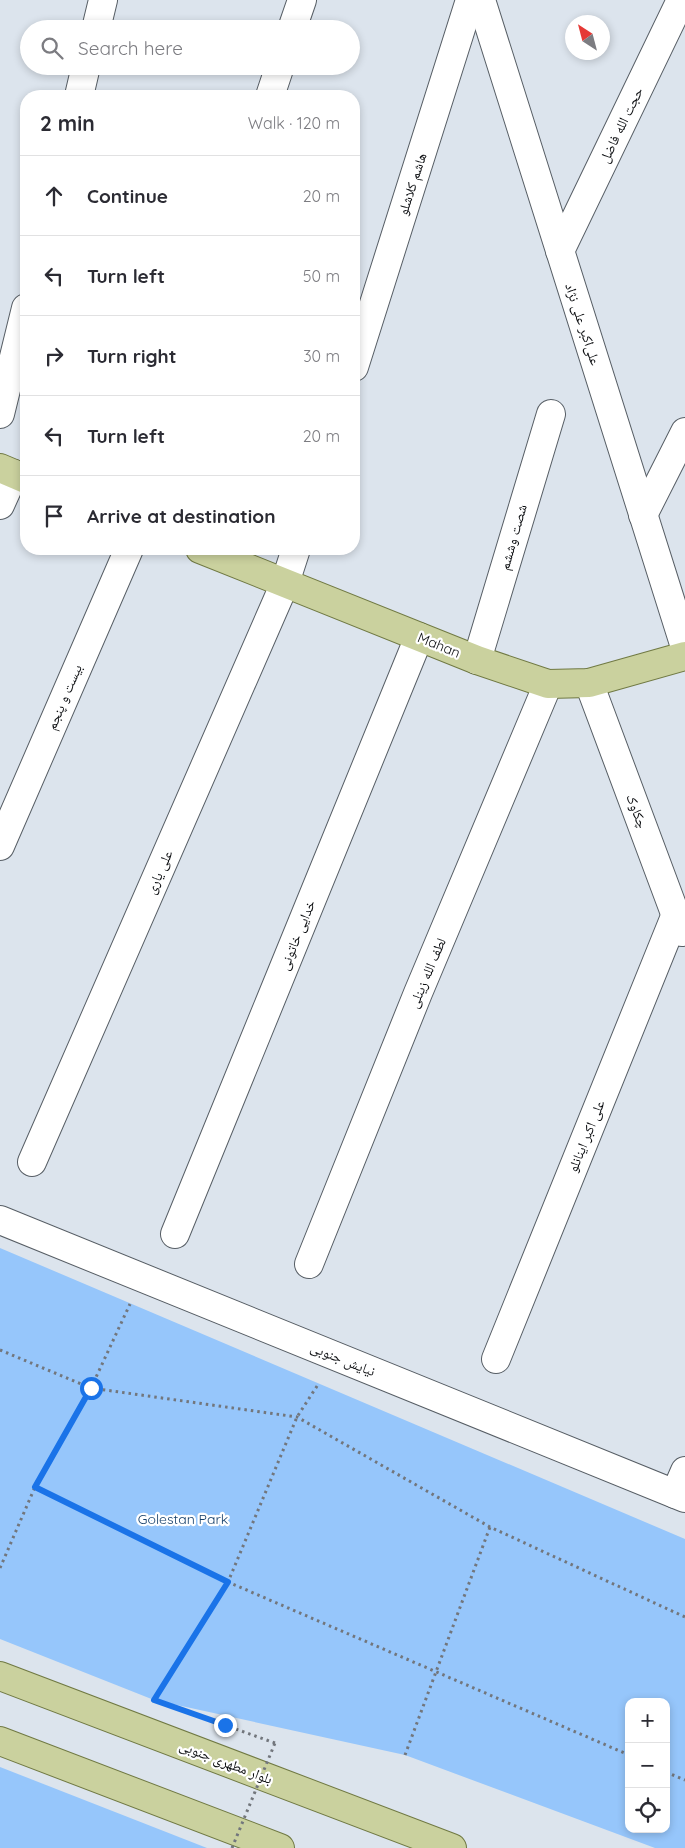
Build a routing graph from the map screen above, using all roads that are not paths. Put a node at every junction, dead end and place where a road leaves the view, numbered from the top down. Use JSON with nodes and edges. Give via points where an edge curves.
{"nodes":[{"id":1,"x":103,"y":0,"type":"edge"},
{"id":2,"x":302,"y":0,"type":"edge"},
{"id":3,"x":470,"y":0,"type":"edge"},
{"id":4,"x":481,"y":0,"type":"edge"},
{"id":5,"x":681,"y":0,"type":"edge"},
{"id":6,"x":98,"y":20,"type":"edge"},
{"id":7,"x":295,"y":20,"type":"edge"},
{"id":8,"x":84,"y":75,"type":"edge"},
{"id":9,"x":277,"y":75,"type":"edge"},
{"id":10,"x":80,"y":90,"type":"edge"},
{"id":11,"x":272,"y":90,"type":"edge"},
{"id":12,"x":560,"y":251,"type":"junction"},
{"id":13,"x":20,"y":332,"type":"edge"},
{"id":14,"x":360,"y":348,"type":"edge"},
{"id":15,"x":0,"y":414,"type":"edge"},
{"id":16,"x":551,"y":414,"type":"dead end"},
{"id":17,"x":685,"y":432,"type":"edge"},
{"id":18,"x":13,"y":473,"type":"edge"},
{"id":19,"x":0,"y":505,"type":"edge"},
{"id":20,"x":644,"y":515,"type":"junction"},
{"id":21,"x":126,"y":555,"type":"edge"},
{"id":22,"x":215,"y":555,"type":"edge"},
{"id":23,"x":294,"y":555,"type":"edge"},
{"id":24,"x":285,"y":583,"type":"junction"},
{"id":25,"x":419,"y":637,"type":"junction"},
{"id":26,"x":685,"y":647,"type":"edge"},
{"id":27,"x":685,"y":656,"type":"edge"},
{"id":28,"x":477,"y":660,"type":"junction"},
{"id":29,"x":589,"y":682,"type":"junction"},
{"id":30,"x":548,"y":684,"type":"junction"},
{"id":31,"x":0,"y":846,"type":"edge"},
{"id":32,"x":676,"y":914,"type":"junction"},
{"id":33,"x":685,"y":940,"type":"edge"},
{"id":34,"x":32,"y":1162,"type":"dead end"},
{"id":35,"x":0,"y":1220,"type":"edge"},
{"id":36,"x":175,"y":1234,"type":"dead end"},
{"id":37,"x":309,"y":1264,"type":"dead end"},
{"id":38,"x":496,"y":1359,"type":"dead end"},
{"id":39,"x":682,"y":1488,"type":"edge"},
{"id":40,"x":0,"y":1676,"type":"edge"},
{"id":41,"x":0,"y":1741,"type":"edge"},
{"id":42,"x":280,"y":1848,"type":"edge"},
{"id":43,"x":452,"y":1848,"type":"edge"}],
"edges":[{"from":1,"to":6,"type":"street"},
{"from":2,"to":7,"type":"street"},
{"from":3,"to":14,"type":"street","name":"هاشم کلاشلو"},
{"from":4,"to":12,"type":"street","name":"علی‌اکبر علی نژاد"},
{"from":5,"to":12,"type":"street","name":"حجت الله فاضل"},
{"from":8,"to":10,"type":"street"},
{"from":9,"to":11,"type":"street"},
{"from":12,"to":20,"type":"street","name":"علی‌اکبر علی نژاد"},
{"from":13,"to":15,"type":"street"},
{"from":16,"to":28,"type":"street","name":"شصت وششم"},
{"from":17,"to":20,"type":"street"},
{"from":18,"to":19,"type":"street"},
{"from":20,"to":26,"type":"street","name":"علی‌اکبر علی نژاد"},
{"from":21,"to":31,"type":"street","name":"بیست و پنجم"},
{"from":22,"to":24,"type":"main road","name":"Mahan"},
{"from":23,"to":24,"type":"street"},
{"from":24,"to":25,"type":"main road","name":"Mahan"},
{"from":24,"to":34,"type":"street","name":"علی یاری"},
{"from":25,"to":28,"type":"main road","name":"Mahan"},
{"from":25,"to":36,"type":"street","name":"خدایی خاتونی"},
{"from":27,"to":29,"type":"main road","name":"Mahan"},
{"from":28,"to":30,"type":"main road","name":"Mahan"},
{"from":29,"to":30,"type":"main road","name":"Mahan"},
{"from":29,"to":32,"type":"street","name":"چکاوک"},
{"from":30,"to":37,"type":"street","name":"لطف الله زینلی"},
{"from":32,"to":33,"type":"street","name":"چکاوک"},
{"from":32,"to":38,"type":"street","name":"علی اکبر اینانلو"},
{"from":35,"to":39,"type":"street","name":"نیایش جنوبی"},
{"from":40,"to":43,"type":"main road","name":"بلوار مطهری جنوبی"},
{"from":41,"to":42,"type":"main road"}]}
